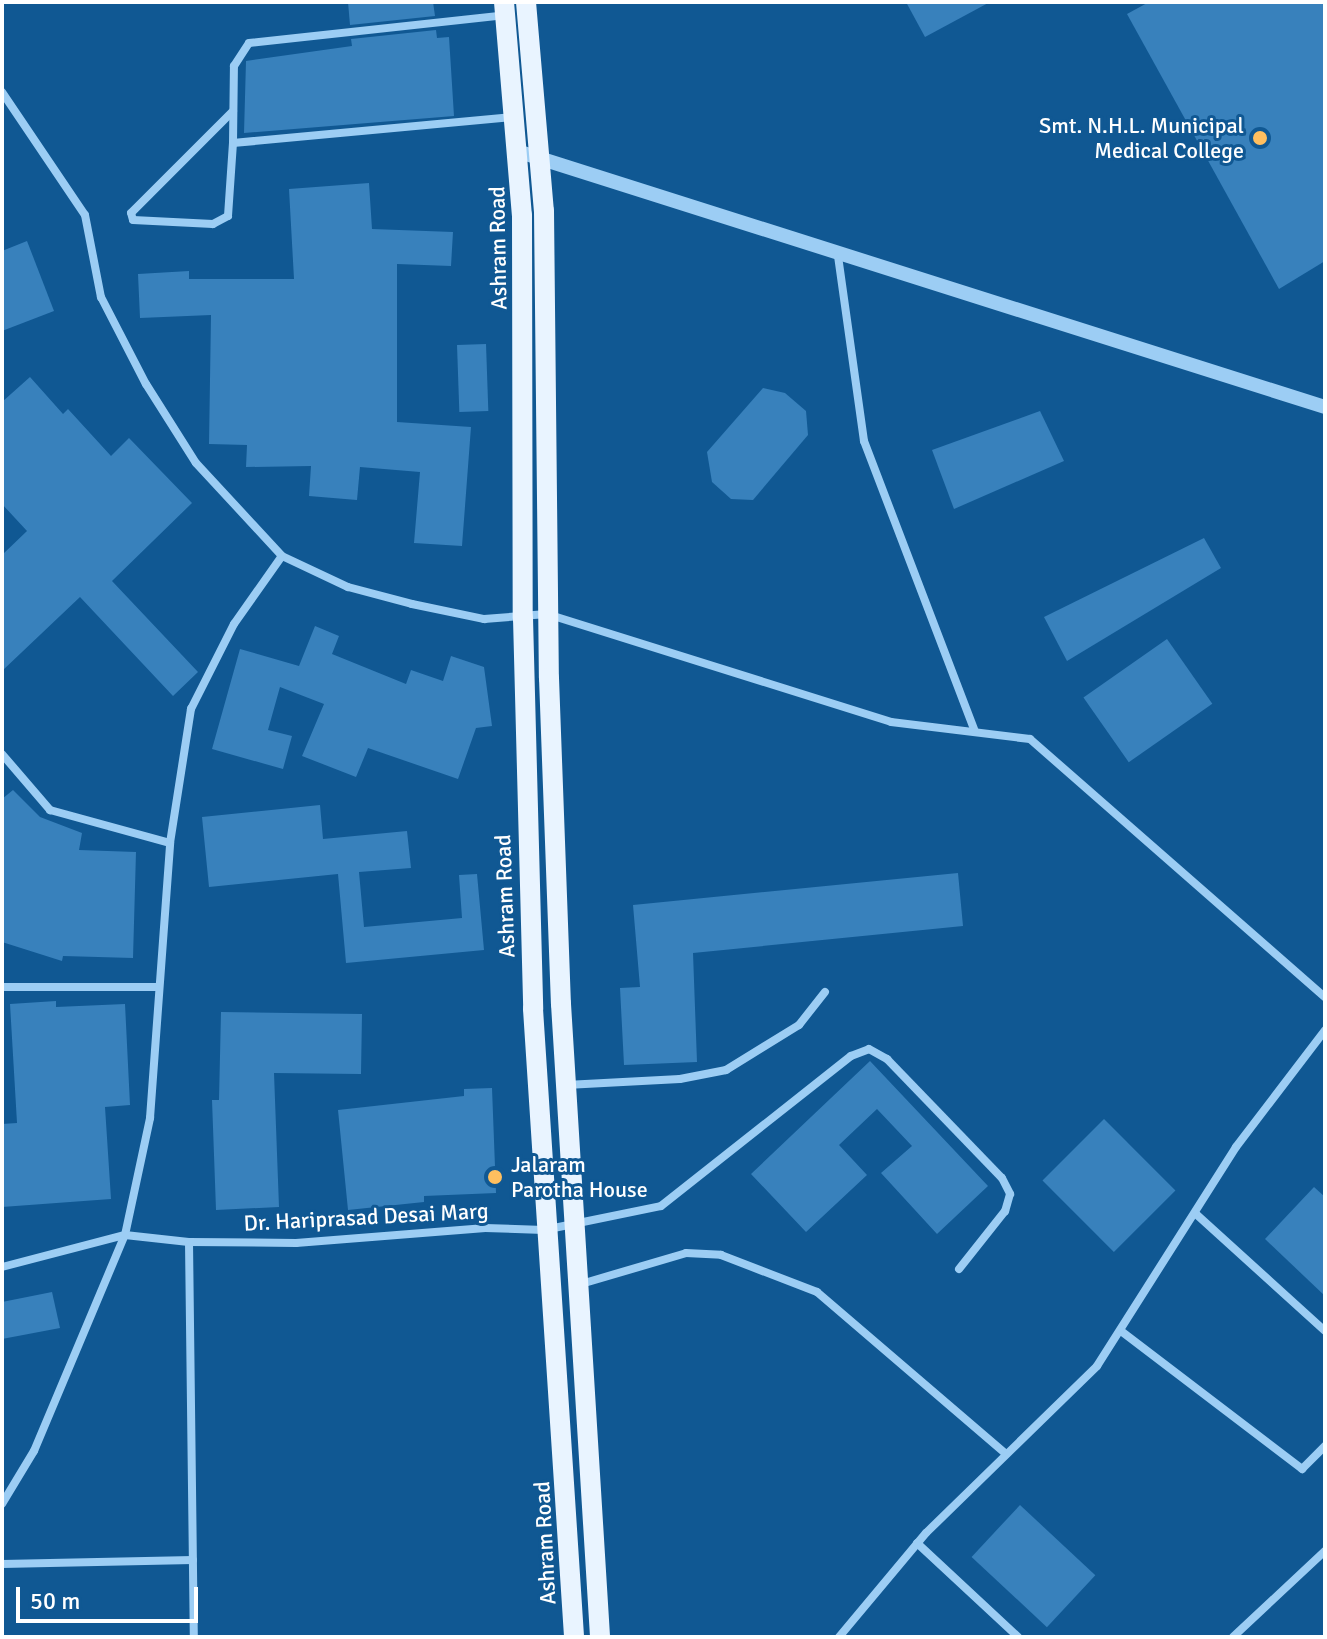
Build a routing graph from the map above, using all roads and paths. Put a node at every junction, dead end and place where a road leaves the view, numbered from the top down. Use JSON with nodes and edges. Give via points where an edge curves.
{"nodes":[{"id":1,"x":526,"y":2,"type":"edge"},
{"id":2,"x":504,"y":8,"type":"edge"},
{"id":3,"x":2,"y":92,"type":"edge"},
{"id":4,"x":233,"y":111,"type":"junction"},
{"id":5,"x":516,"y":117,"type":"junction"},
{"id":6,"x":233,"y":143,"type":"junction"},
{"id":7,"x":520,"y":152,"type":"junction"},
{"id":8,"x":541,"y":155,"type":"junction"},
{"id":9,"x":838,"y":256,"type":"junction"},
{"id":10,"x":1325,"y":407,"type":"edge"},
{"id":11,"x":282,"y":556,"type":"junction"},
{"id":12,"x":547,"y":614,"type":"junction"},
{"id":13,"x":523,"y":618,"type":"junction"},
{"id":14,"x":975,"y":732,"type":"junction"},
{"id":15,"x":2,"y":754,"type":"edge"},
{"id":16,"x":170,"y":843,"type":"junction"},
{"id":17,"x":2,"y":977,"type":"edge"},
{"id":18,"x":15,"y":983,"type":"junction"},
{"id":19,"x":2,"y":987,"type":"edge"},
{"id":20,"x":158,"y":987,"type":"junction"},
{"id":21,"x":825,"y":992,"type":"dead end"},
{"id":22,"x":1325,"y":997,"type":"edge"},
{"id":23,"x":1325,"y":1030,"type":"edge"},
{"id":24,"x":565,"y":1085,"type":"junction"},
{"id":25,"x":1196,"y":1214,"type":"junction"},
{"id":26,"x":573,"y":1228,"type":"junction"},
{"id":27,"x":544,"y":1230,"type":"junction"},
{"id":28,"x":125,"y":1235,"type":"junction"},
{"id":29,"x":189,"y":1242,"type":"junction"},
{"id":30,"x":2,"y":1267,"type":"edge"},
{"id":31,"x":959,"y":1269,"type":"dead end"},
{"id":32,"x":576,"y":1286,"type":"junction"},
{"id":33,"x":1121,"y":1331,"type":"junction"},
{"id":34,"x":1325,"y":1331,"type":"edge"},
{"id":35,"x":1325,"y":1446,"type":"edge"},
{"id":36,"x":1006,"y":1454,"type":"junction"},
{"id":37,"x":2,"y":1504,"type":"edge"},
{"id":38,"x":917,"y":1543,"type":"junction"},
{"id":39,"x":1325,"y":1551,"type":"edge"},
{"id":40,"x":193,"y":1560,"type":"junction"},
{"id":41,"x":2,"y":1564,"type":"edge"},
{"id":42,"x":194,"y":1637,"type":"edge"},
{"id":43,"x":574,"y":1637,"type":"edge"},
{"id":44,"x":600,"y":1637,"type":"edge"},
{"id":45,"x":839,"y":1637,"type":"edge"},
{"id":46,"x":1018,"y":1637,"type":"edge"},
{"id":47,"x":1233,"y":1637,"type":"edge"}],
"edges":[{"from":1,"to":8,"type":"main road","name":"Ashram Road"},
{"from":2,"to":4,"type":"street","via":[[262,38],[235,60]]},
{"from":2,"to":5,"type":"main road","name":"Ashram Road"},
{"from":3,"to":11,"type":"street","via":[[85,215],[101,297],[146,384],[196,463]]},
{"from":4,"to":6,"type":"street"},
{"from":4,"to":6,"type":"street","via":[[130,217],[138,223],[224,221],[230,209]]},
{"from":5,"to":6,"type":"street"},
{"from":5,"to":7,"type":"main road","name":"Ashram Road"},
{"from":7,"to":8,"type":"street"},
{"from":7,"to":13,"type":"main road","name":"Ashram Road","via":[[526,451]]},
{"from":8,"to":9,"type":"street"},
{"from":8,"to":12,"type":"main road","name":"Ashram Road"},
{"from":9,"to":10,"type":"street"},
{"from":9,"to":14,"type":"street","via":[[864,441]]},
{"from":11,"to":13,"type":"street","via":[[348,587],[412,604],[484,619]]},
{"from":11,"to":16,"type":"street","via":[[234,624],[191,709]]},
{"from":12,"to":13,"type":"street"},
{"from":12,"to":14,"type":"street","via":[[891,722]]},
{"from":12,"to":24,"type":"main road","name":"Ashram Road"},
{"from":13,"to":27,"type":"main road","name":"Ashram Road"},
{"from":14,"to":22,"type":"street","via":[[1030,739]]},
{"from":15,"to":16,"type":"street","via":[[50,810]]},
{"from":16,"to":20,"type":"street"},
{"from":17,"to":18,"type":"street"},
{"from":18,"to":19,"type":"street"},
{"from":18,"to":20,"type":"street"},
{"from":20,"to":28,"type":"street","via":[[150,1118]]},
{"from":21,"to":24,"type":"street","via":[[799,1025],[726,1070]]},
{"from":23,"to":25,"type":"street","via":[[1236,1147]]},
{"from":24,"to":26,"type":"main road","name":"Ashram Road"},
{"from":25,"to":33,"type":"street"},
{"from":25,"to":34,"type":"street"},
{"from":26,"to":27,"type":"street","name":"Dr. Hariprasad Desai Marg"},
{"from":26,"to":31,"type":"street","name":"Dr. Hariprasad Desai Marg","via":[[661,1206],[851,1056],[869,1049],[887,1059],[1002,1178],[1010,1194],[1005,1211]]},
{"from":26,"to":32,"type":"main road","name":"Ashram Road"},
{"from":27,"to":29,"type":"street","name":"Dr. Hariprasad Desai Marg","via":[[485,1228],[296,1243]]},
{"from":27,"to":43,"type":"main road","name":"Ashram Road"},
{"from":28,"to":29,"type":"street","name":"Dr. Hariprasad Desai Marg"},
{"from":28,"to":30,"type":"street","name":"Dr. Hariprasad Desai Marg"},
{"from":28,"to":37,"type":"street","via":[[34,1451]]},
{"from":29,"to":40,"type":"street"},
{"from":32,"to":36,"type":"street","via":[[686,1253],[721,1255],[817,1292]]},
{"from":32,"to":44,"type":"main road","name":"Ashram Road"},
{"from":33,"to":35,"type":"street","via":[[1302,1469]]},
{"from":33,"to":36,"type":"street","via":[[1097,1366]]},
{"from":36,"to":38,"type":"street"},
{"from":38,"to":45,"type":"street"},
{"from":38,"to":46,"type":"street"},
{"from":39,"to":47,"type":"street"},
{"from":40,"to":41,"type":"street"},
{"from":40,"to":42,"type":"street"}]}
